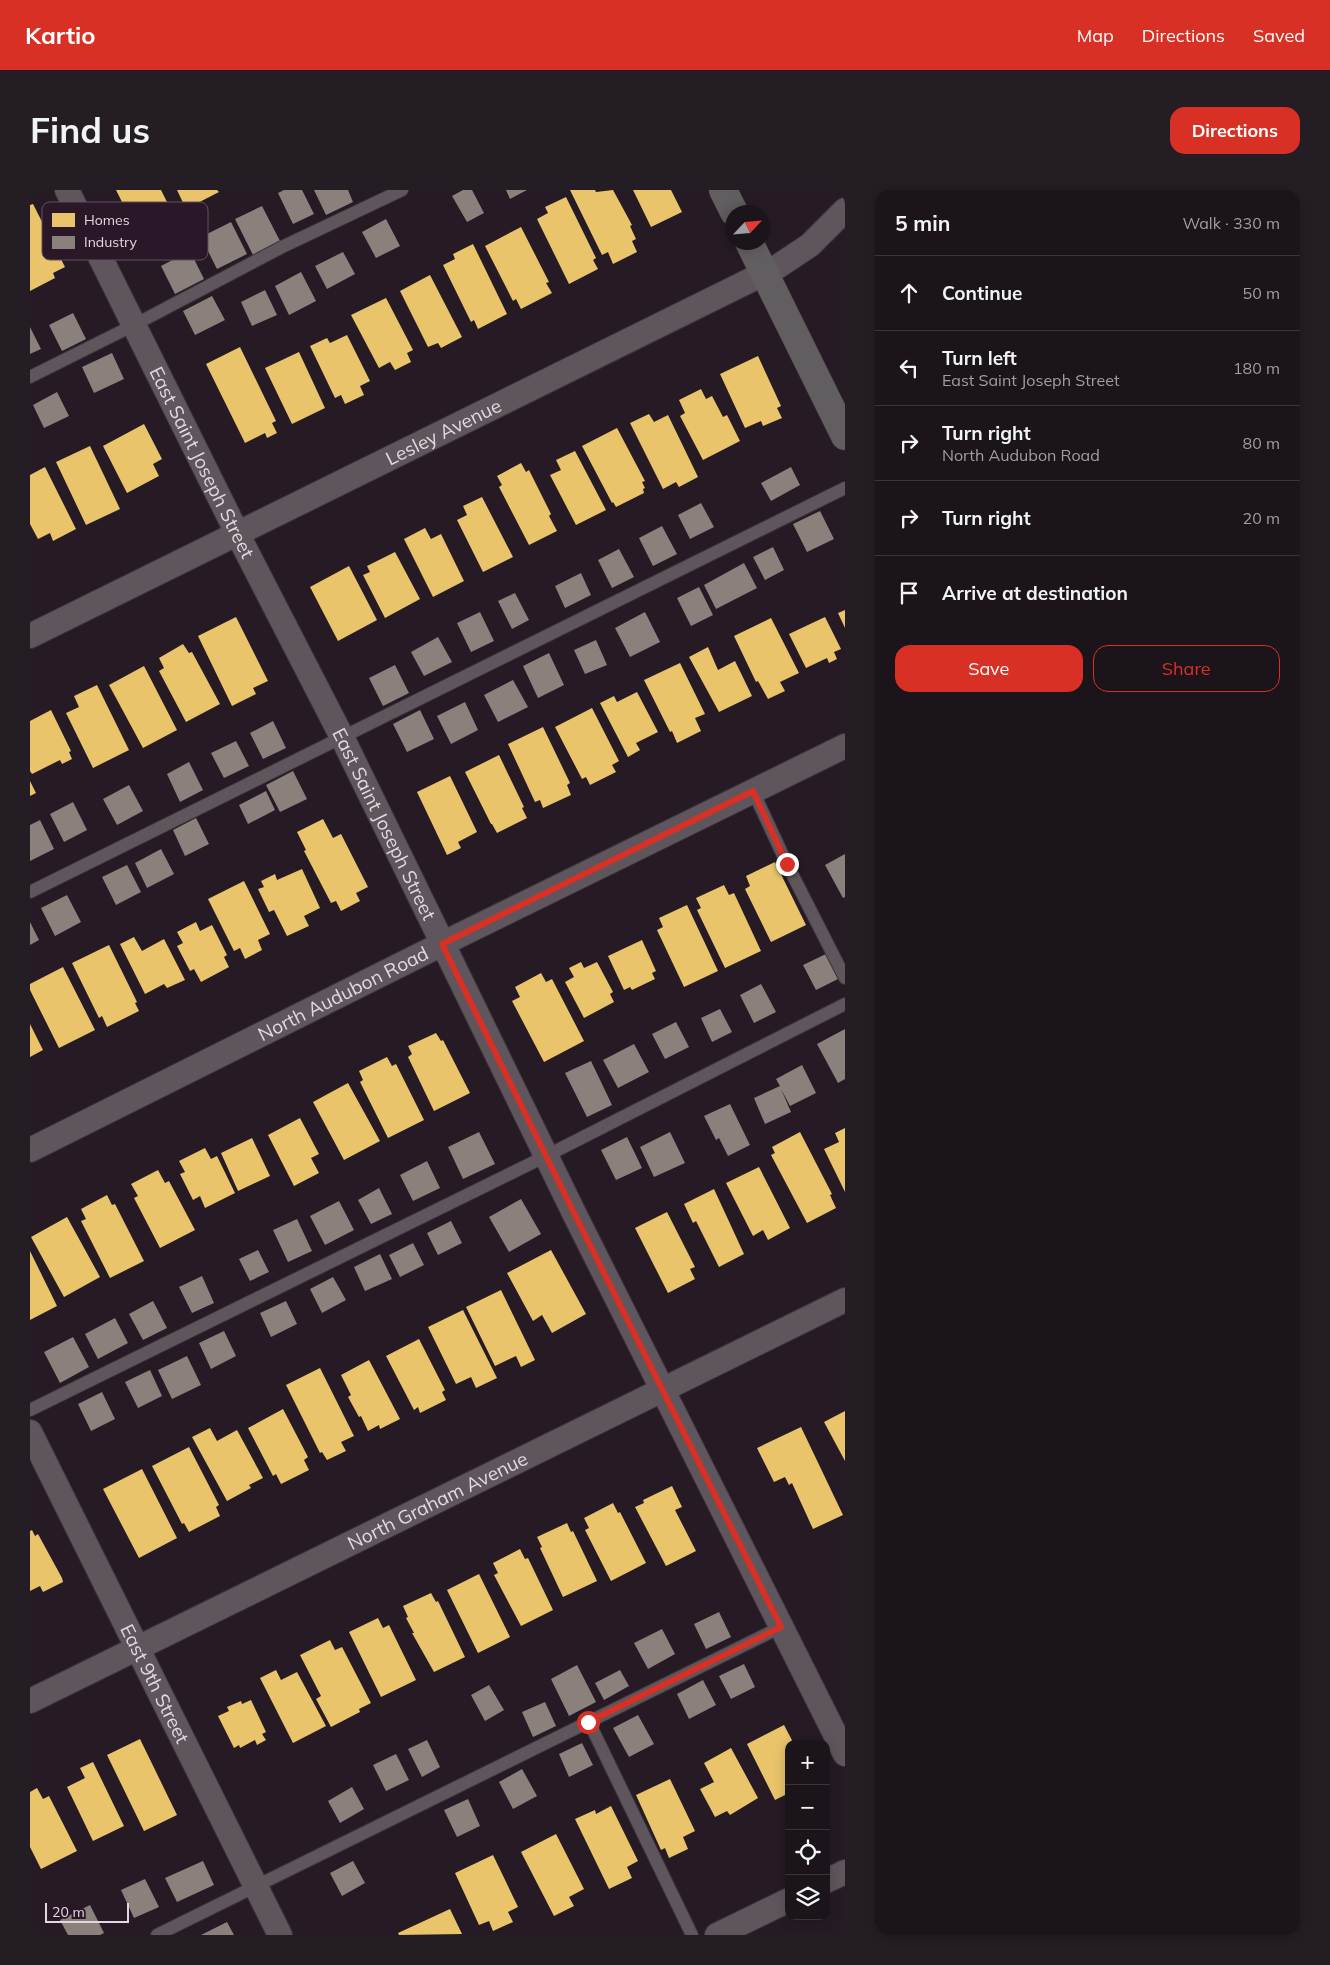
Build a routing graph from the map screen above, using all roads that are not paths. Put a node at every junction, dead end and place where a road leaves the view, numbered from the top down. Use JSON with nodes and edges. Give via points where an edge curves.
{"nodes":[{"id":1,"x":67,"y":190,"type":"edge"},
{"id":2,"x":402,"y":190,"type":"edge"},
{"id":3,"x":723,"y":190,"type":"edge"},
{"id":4,"x":73,"y":202,"type":"edge"},
{"id":5,"x":730,"y":205,"type":"edge"},
{"id":6,"x":845,"y":210,"type":"edge"},
{"id":7,"x":753,"y":250,"type":"edge"},
{"id":8,"x":101,"y":260,"type":"edge"},
{"id":9,"x":764,"y":273,"type":"junction"},
{"id":10,"x":134,"y":326,"type":"junction"},
{"id":11,"x":30,"y":377,"type":"edge"},
{"id":12,"x":845,"y":436,"type":"edge"},
{"id":13,"x":845,"y":488,"type":"edge"},
{"id":14,"x":237,"y":533,"type":"junction"},
{"id":15,"x":30,"y":636,"type":"edge"},
{"id":16,"x":342,"y":737,"type":"junction"},
{"id":17,"x":845,"y":746,"type":"edge"},
{"id":18,"x":753,"y":791,"type":"junction"},
{"id":19,"x":30,"y":892,"type":"edge"},
{"id":20,"x":442,"y":944,"type":"junction"},
{"id":21,"x":845,"y":978,"type":"edge"},
{"id":22,"x":845,"y":1004,"type":"edge"},
{"id":23,"x":30,"y":1150,"type":"edge"},
{"id":24,"x":546,"y":1156,"type":"junction"},
{"id":25,"x":845,"y":1300,"type":"edge"},
{"id":26,"x":663,"y":1390,"type":"junction"},
{"id":27,"x":30,"y":1410,"type":"edge"},
{"id":28,"x":30,"y":1432,"type":"edge"},
{"id":29,"x":781,"y":1627,"type":"junction"},
{"id":30,"x":138,"y":1648,"type":"junction"},
{"id":31,"x":30,"y":1701,"type":"edge"},
{"id":32,"x":588,"y":1722,"type":"junction"},
{"id":33,"x":845,"y":1754,"type":"edge"},
{"id":34,"x":845,"y":1872,"type":"edge"},
{"id":35,"x":830,"y":1879,"type":"edge"},
{"id":36,"x":256,"y":1886,"type":"junction"},
{"id":37,"x":785,"y":1902,"type":"edge"},
{"id":38,"x":157,"y":1935,"type":"edge"},
{"id":39,"x":280,"y":1935,"type":"edge"},
{"id":40,"x":692,"y":1935,"type":"edge"},
{"id":41,"x":717,"y":1935,"type":"edge"}],
"edges":[{"from":1,"to":4,"type":"street","name":"East Saint Joseph Street"},
{"from":2,"to":10,"type":"lane","via":[[282,247]]},
{"from":3,"to":5,"type":"main road"},
{"from":6,"to":9,"type":"street","name":"Lesley Avenue","via":[[810,245]]},
{"from":7,"to":9,"type":"main road"},
{"from":8,"to":10,"type":"street","name":"East Saint Joseph Street"},
{"from":9,"to":12,"type":"main road"},
{"from":9,"to":14,"type":"street","name":"Lesley Avenue"},
{"from":10,"to":11,"type":"lane"},
{"from":10,"to":14,"type":"street","name":"East Saint Joseph Street"},
{"from":13,"to":16,"type":"lane"},
{"from":14,"to":15,"type":"street","name":"Lesley Avenue"},
{"from":14,"to":16,"type":"street","name":"East Saint Joseph Street"},
{"from":16,"to":19,"type":"lane"},
{"from":16,"to":20,"type":"street","name":"East Saint Joseph Street"},
{"from":17,"to":18,"type":"street","name":"North Audubon Road"},
{"from":18,"to":20,"type":"street","name":"North Audubon Road"},
{"from":18,"to":21,"type":"lane"},
{"from":20,"to":23,"type":"street","name":"North Audubon Road"},
{"from":20,"to":24,"type":"street","name":"East Saint Joseph Street"},
{"from":22,"to":24,"type":"lane"},
{"from":24,"to":26,"type":"street","name":"East Saint Joseph Street"},
{"from":24,"to":27,"type":"lane"},
{"from":25,"to":26,"type":"street","name":"North Graham Avenue"},
{"from":26,"to":29,"type":"street","name":"East Saint Joseph Street"},
{"from":26,"to":30,"type":"street","name":"North Graham Avenue"},
{"from":28,"to":30,"type":"street","name":"East 9th Street"},
{"from":29,"to":32,"type":"lane"},
{"from":29,"to":33,"type":"street","name":"East Saint Joseph Street"},
{"from":30,"to":31,"type":"street","name":"North Graham Avenue"},
{"from":30,"to":36,"type":"street","name":"East 9th Street"},
{"from":32,"to":36,"type":"lane"},
{"from":32,"to":40,"type":"lane"},
{"from":34,"to":35,"type":"street"},
{"from":36,"to":38,"type":"lane"},
{"from":36,"to":39,"type":"street","name":"East 9th Street"},
{"from":37,"to":41,"type":"street"}]}
